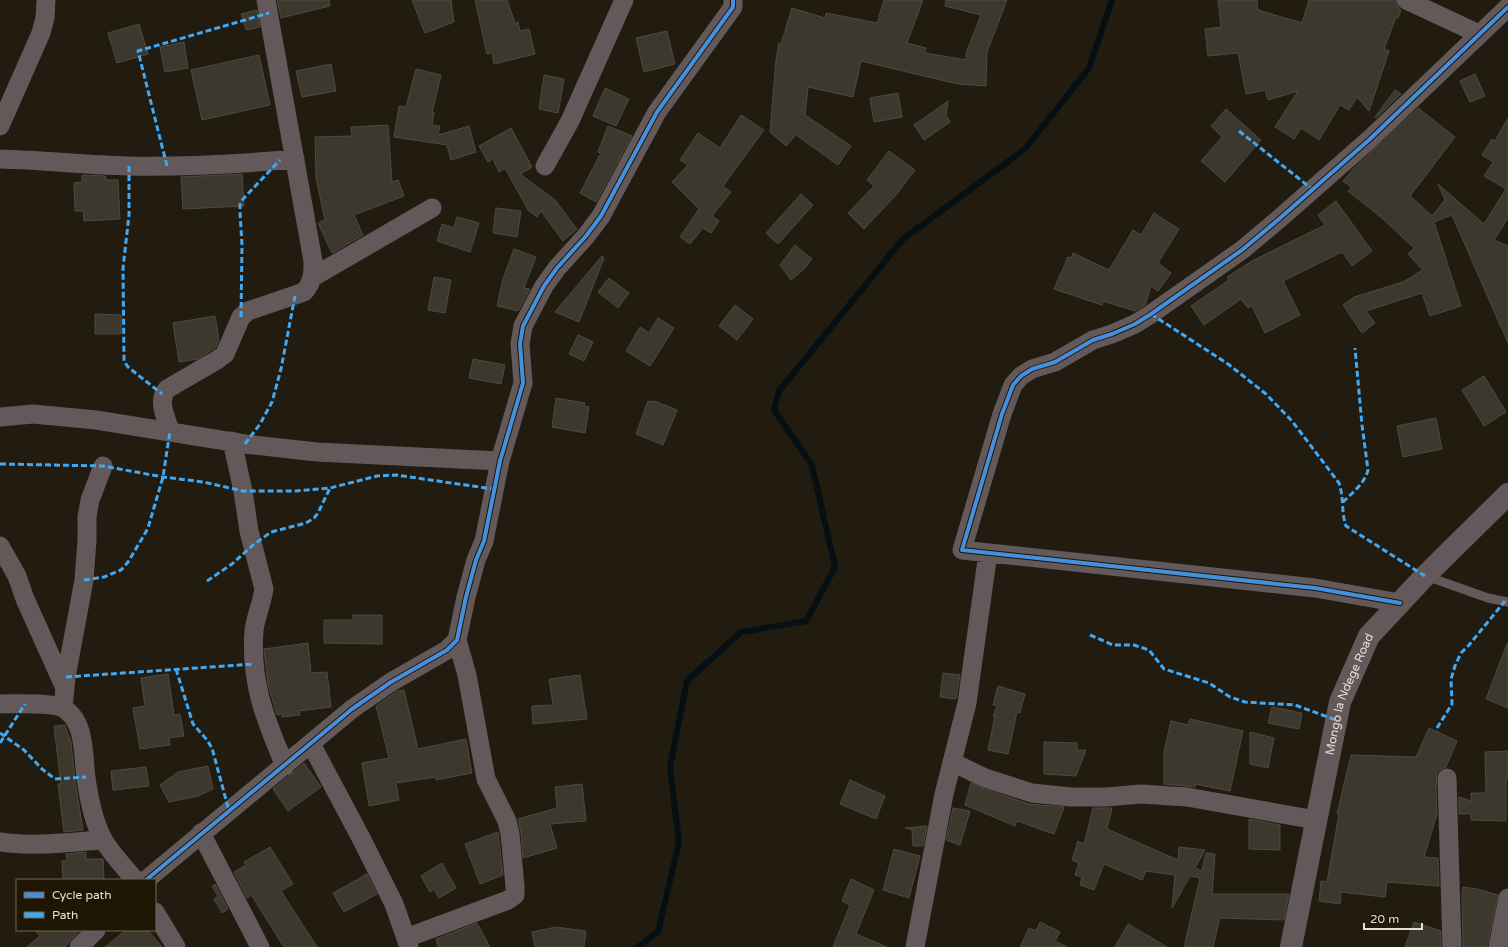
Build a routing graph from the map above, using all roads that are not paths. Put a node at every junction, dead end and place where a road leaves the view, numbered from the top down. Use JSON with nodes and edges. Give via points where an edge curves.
{"nodes":[{"id":1,"x":46,"y":0,"type":"edge"},
{"id":2,"x":266,"y":0,"type":"edge"},
{"id":3,"x":624,"y":0,"type":"edge"},
{"id":4,"x":733,"y":0,"type":"edge"},
{"id":5,"x":1407,"y":0,"type":"edge"},
{"id":6,"x":1508,"y":7,"type":"edge"},
{"id":7,"x":1479,"y":34,"type":"junction"},
{"id":8,"x":0,"y":126,"type":"edge"},
{"id":9,"x":0,"y":159,"type":"edge"},
{"id":10,"x":295,"y":159,"type":"junction"},
{"id":11,"x":545,"y":166,"type":"dead end"},
{"id":12,"x":432,"y":208,"type":"dead end"},
{"id":13,"x":313,"y":277,"type":"junction"},
{"id":14,"x":0,"y":417,"type":"edge"},
{"id":15,"x":170,"y":431,"type":"junction"},
{"id":16,"x":232,"y":441,"type":"junction"},
{"id":17,"x":500,"y":461,"type":"junction"},
{"id":18,"x":103,"y":466,"type":"dead end"},
{"id":19,"x":1508,"y":494,"type":"edge"},
{"id":20,"x":0,"y":546,"type":"edge"},
{"id":21,"x":988,"y":552,"type":"junction"},
{"id":22,"x":1425,"y":576,"type":"junction"},
{"id":23,"x":1508,"y":602,"type":"edge"},
{"id":24,"x":1400,"y":603,"type":"junction"},
{"id":25,"x":457,"y":640,"type":"junction"},
{"id":26,"x":65,"y":688,"type":"junction"},
{"id":27,"x":0,"y":704,"type":"edge"},
{"id":28,"x":63,"y":708,"type":"junction"},
{"id":29,"x":311,"y":744,"type":"junction"},
{"id":30,"x":952,"y":762,"type":"junction"},
{"id":31,"x":285,"y":766,"type":"junction"},
{"id":32,"x":1447,"y":778,"type":"dead end"},
{"id":33,"x":1316,"y":820,"type":"junction"},
{"id":34,"x":201,"y":833,"type":"junction"},
{"id":35,"x":103,"y":840,"type":"junction"},
{"id":36,"x":0,"y":842,"type":"edge"},
{"id":37,"x":134,"y":879,"type":"edge"},
{"id":38,"x":147,"y":879,"type":"edge"},
{"id":39,"x":1508,"y":898,"type":"edge"},
{"id":40,"x":156,"y":914,"type":"edge"},
{"id":41,"x":95,"y":931,"type":"edge"},
{"id":42,"x":408,"y":942,"type":"edge"},
{"id":43,"x":79,"y":947,"type":"edge"},
{"id":44,"x":176,"y":947,"type":"edge"},
{"id":45,"x":260,"y":947,"type":"edge"},
{"id":46,"x":915,"y":947,"type":"edge"},
{"id":47,"x":1291,"y":947,"type":"edge"},
{"id":48,"x":1452,"y":947,"type":"edge"},
{"id":49,"x":1498,"y":947,"type":"edge"}],
"edges":[{"from":1,"to":8,"type":"street","via":[[41,33]]},
{"from":2,"to":10,"type":"street"},
{"from":3,"to":11,"type":"street","via":[[570,121]]},
{"from":4,"to":17,"type":"street","via":[[733,7],[657,112],[601,216],[557,268],[534,304],[520,335],[523,382]]},
{"from":5,"to":7,"type":"street"},
{"from":6,"to":7,"type":"street"},
{"from":7,"to":21,"type":"street","via":[[1370,139],[1242,250],[1135,324],[1093,340],[1055,362],[1032,369],[1021,376],[1013,385],[1002,414],[962,550]]},
{"from":9,"to":10,"type":"street","via":[[152,166]]},
{"from":10,"to":13,"type":"street","via":[[313,261]]},
{"from":12,"to":13,"type":"street"},
{"from":13,"to":15,"type":"street","via":[[304,292],[248,311],[241,317],[225,354],[167,388],[162,394],[162,402]]},
{"from":14,"to":15,"type":"street","via":[[33,414]]},
{"from":15,"to":16,"type":"street"},
{"from":16,"to":17,"type":"street","via":[[317,452]]},
{"from":16,"to":31,"type":"street","via":[[249,531],[264,589],[254,631],[257,687],[270,731]]},
{"from":17,"to":25,"type":"street","via":[[485,534],[466,597]]},
{"from":18,"to":26,"type":"street","via":[[86,517],[84,580]]},
{"from":19,"to":22,"type":"street","name":"Mongo la Ndege Road"},
{"from":20,"to":26,"type":"street","via":[[17,576]]},
{"from":21,"to":24,"type":"street","via":[[1315,588]]},
{"from":21,"to":30,"type":"street","via":[[967,703]]},
{"from":22,"to":23,"type":"lane"},
{"from":22,"to":24,"type":"street","name":"Mongo la Ndege Road"},
{"from":24,"to":33,"type":"street","name":"Mongo la Ndege Road","via":[[1369,636],[1340,702]]},
{"from":25,"to":29,"type":"street","via":[[447,650],[391,682]]},
{"from":25,"to":42,"type":"street","via":[[467,675],[486,779],[502,810],[510,834],[516,886],[514,895],[508,900]]},
{"from":26,"to":28,"type":"street"},
{"from":27,"to":28,"type":"street"},
{"from":28,"to":35,"type":"street","via":[[72,715],[80,729],[93,813]]},
{"from":29,"to":31,"type":"street"},
{"from":29,"to":42,"type":"street","via":[[390,897]]},
{"from":30,"to":33,"type":"street","via":[[985,778],[1032,793],[1071,797],[1141,794],[1187,797]]},
{"from":30,"to":46,"type":"street"},
{"from":31,"to":34,"type":"street"},
{"from":32,"to":48,"type":"street"},
{"from":33,"to":47,"type":"street","name":"Mongo la Ndege Road"},
{"from":34,"to":38,"type":"street"},
{"from":34,"to":45,"type":"street"},
{"from":35,"to":36,"type":"street","via":[[14,844]]},
{"from":35,"to":37,"type":"street"},
{"from":39,"to":49,"type":"street"},
{"from":40,"to":44,"type":"street"},
{"from":41,"to":43,"type":"street"}]}
